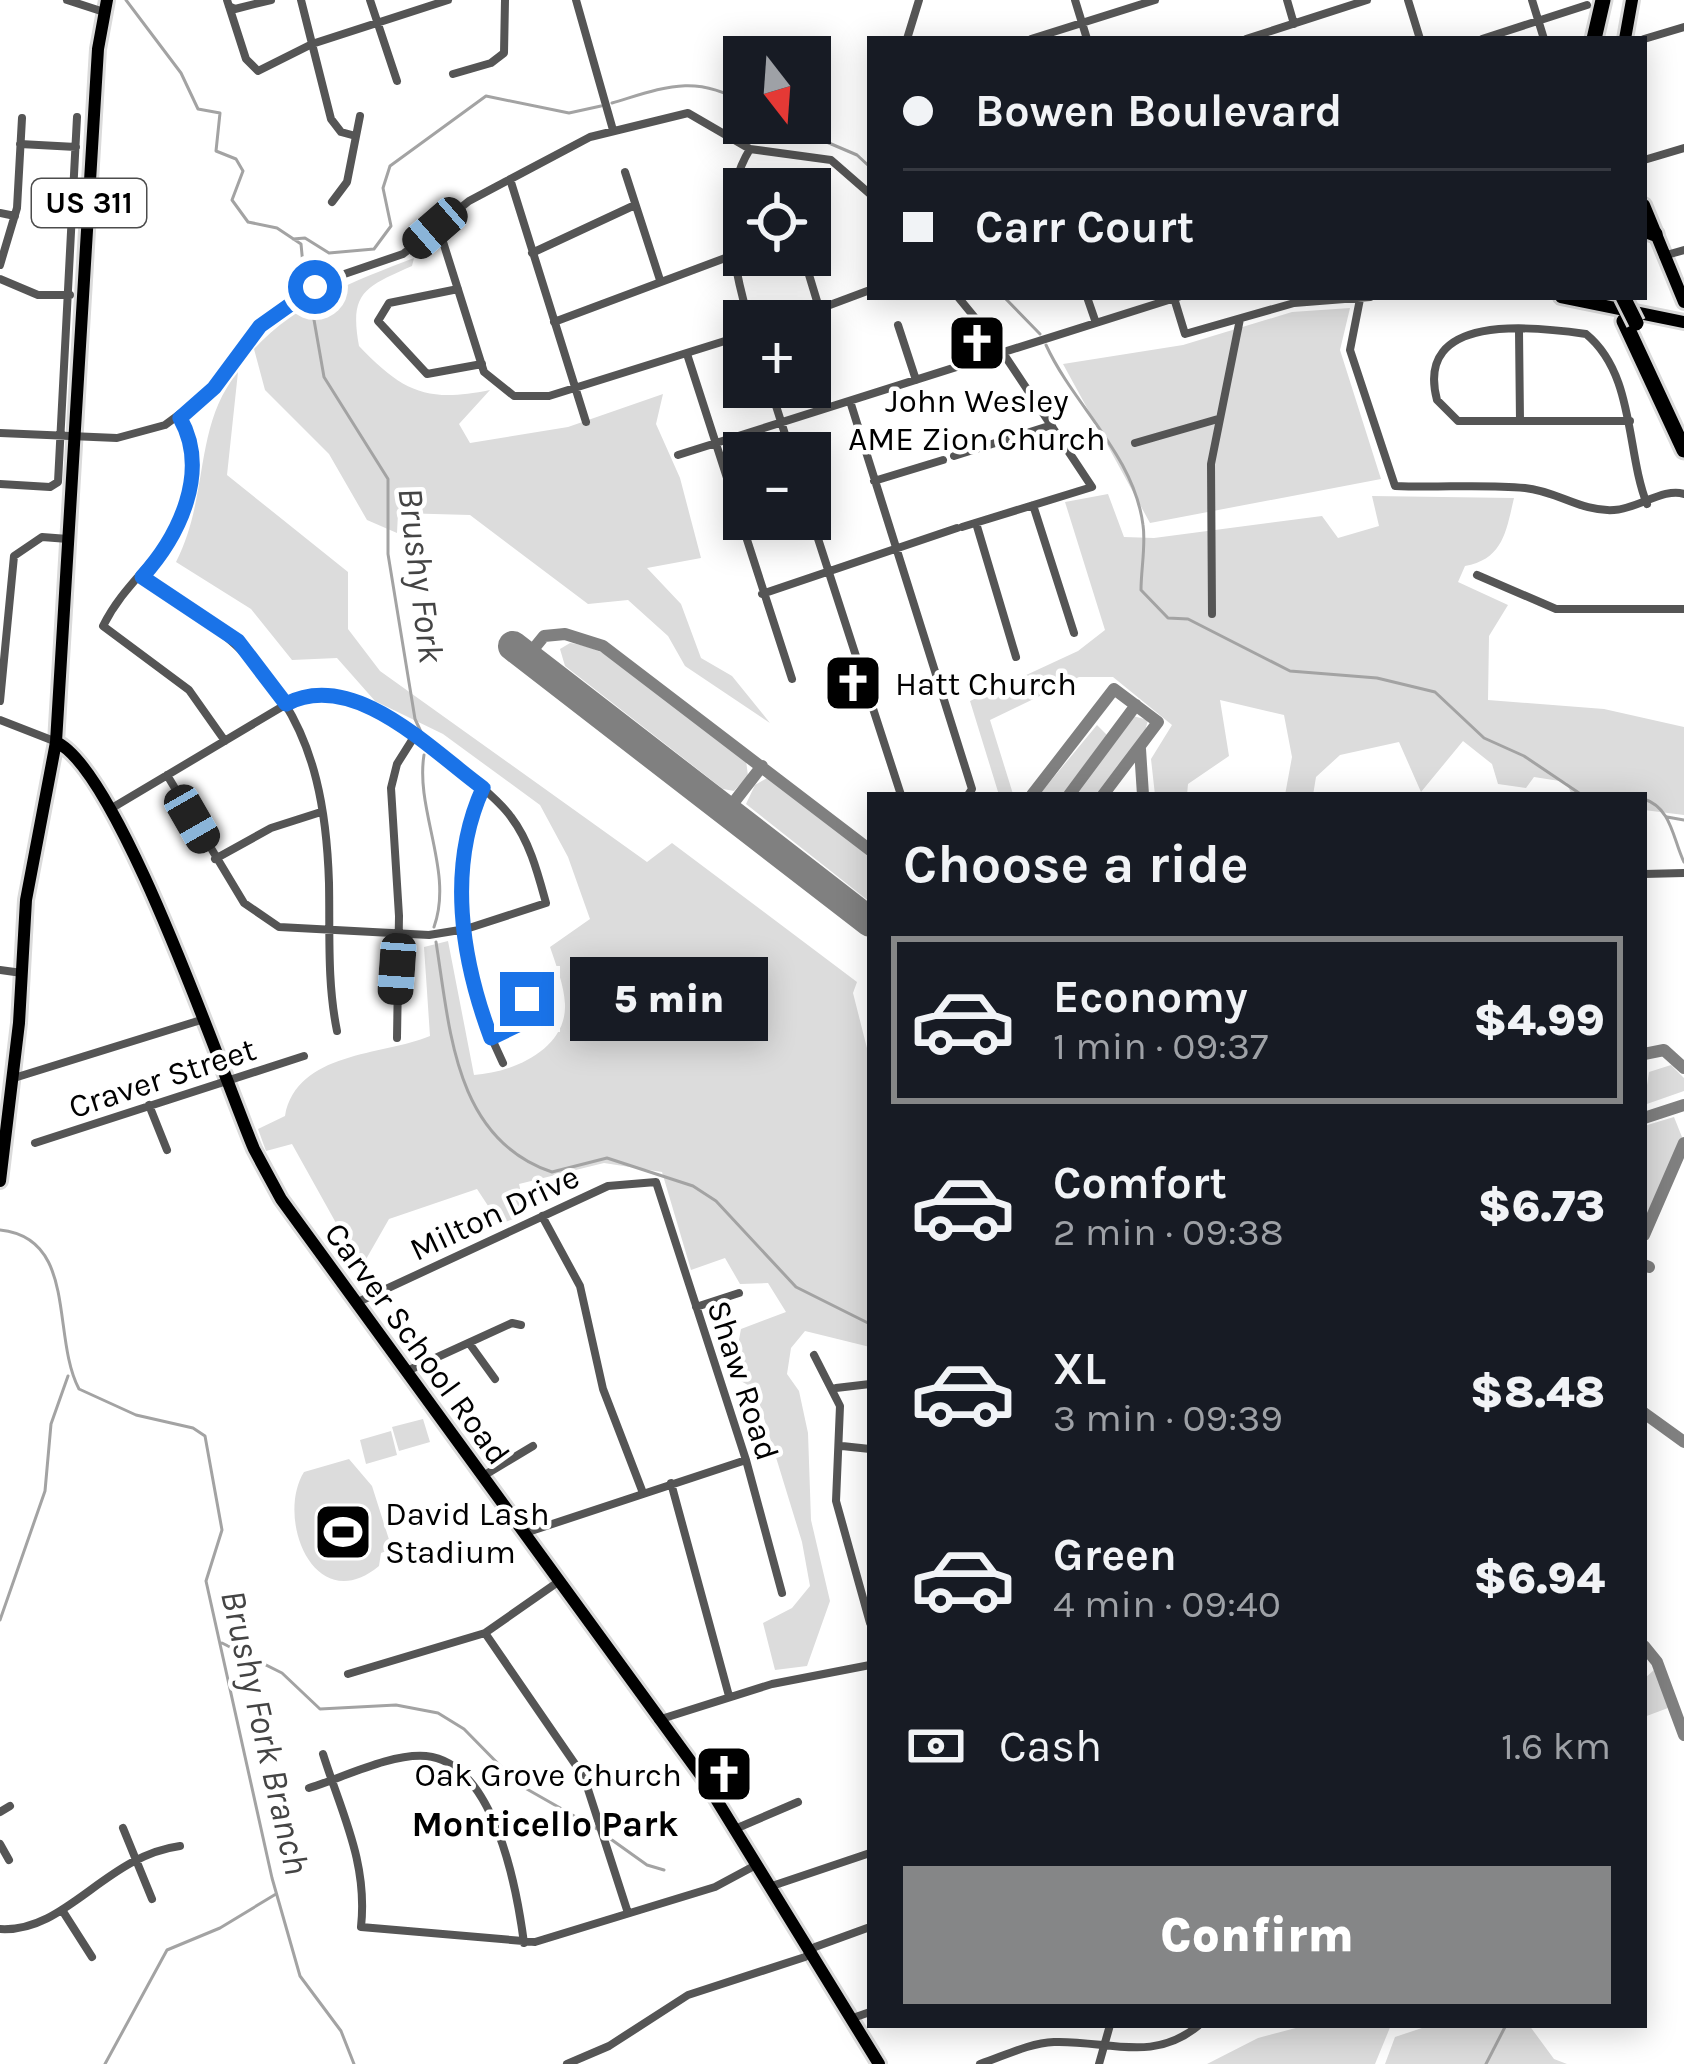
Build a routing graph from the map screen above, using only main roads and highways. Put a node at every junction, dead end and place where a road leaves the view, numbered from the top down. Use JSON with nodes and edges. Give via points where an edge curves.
{"nodes":[{"id":1,"x":1632,"y":0,"type":"edge"},
{"id":2,"x":1600,"y":2,"type":"edge"},
{"id":3,"x":105,"y":6,"type":"edge"},
{"id":4,"x":1599,"y":36,"type":"edge"},
{"id":5,"x":1626,"y":36,"type":"edge"},
{"id":6,"x":1647,"y":223,"type":"edge"},
{"id":7,"x":1681,"y":296,"type":"edge"},
{"id":8,"x":1577,"y":300,"type":"edge"},
{"id":9,"x":1601,"y":300,"type":"edge"},
{"id":10,"x":1614,"y":300,"type":"edge"},
{"id":11,"x":1625,"y":300,"type":"edge"},
{"id":12,"x":1660,"y":312,"type":"junction"},
{"id":13,"x":1684,"y":320,"type":"edge"},
{"id":14,"x":1630,"y":322,"type":"junction"},
{"id":15,"x":1684,"y":432,"type":"edge"},
{"id":16,"x":1684,"y":451,"type":"edge"},
{"id":17,"x":58,"y":697,"type":"junction"},
{"id":18,"x":56,"y":742,"type":"junction"},
{"id":19,"x":74,"y":756,"type":"junction"},
{"id":20,"x":49,"y":769,"type":"junction"},
{"id":21,"x":0,"y":1180,"type":"edge"},
{"id":22,"x":876,"y":2063,"type":"edge"}],
"edges":[{"from":1,"to":5,"type":"main road"},
{"from":2,"to":4,"type":"highway"},
{"from":3,"to":17,"type":"main road","number":"US 311","via":[[76,296]]},
{"from":6,"to":7,"type":"main road"},
{"from":7,"to":12,"type":"main road"},
{"from":8,"to":13,"type":"main road"},
{"from":9,"to":12,"type":"main road"},
{"from":10,"to":14,"type":"highway"},
{"from":11,"to":14,"type":"highway","bridge":true},
{"from":12,"to":13,"type":"main road"},
{"from":14,"to":15,"type":"highway"},
{"from":14,"to":16,"type":"highway"},
{"from":17,"to":18,"type":"main road","number":"US 311"},
{"from":17,"to":19,"type":"main road"},
{"from":18,"to":19,"type":"main road","name":"Carver School Road"},
{"from":18,"to":20,"type":"main road","number":"US 311"},
{"from":19,"to":20,"type":"main road"},
{"from":19,"to":22,"type":"main road","name":"Carver School Road","via":[[112,808],[272,1185],[735,1829]]},
{"from":20,"to":21,"type":"main road","number":"US 311","via":[[26,899]]}]}
